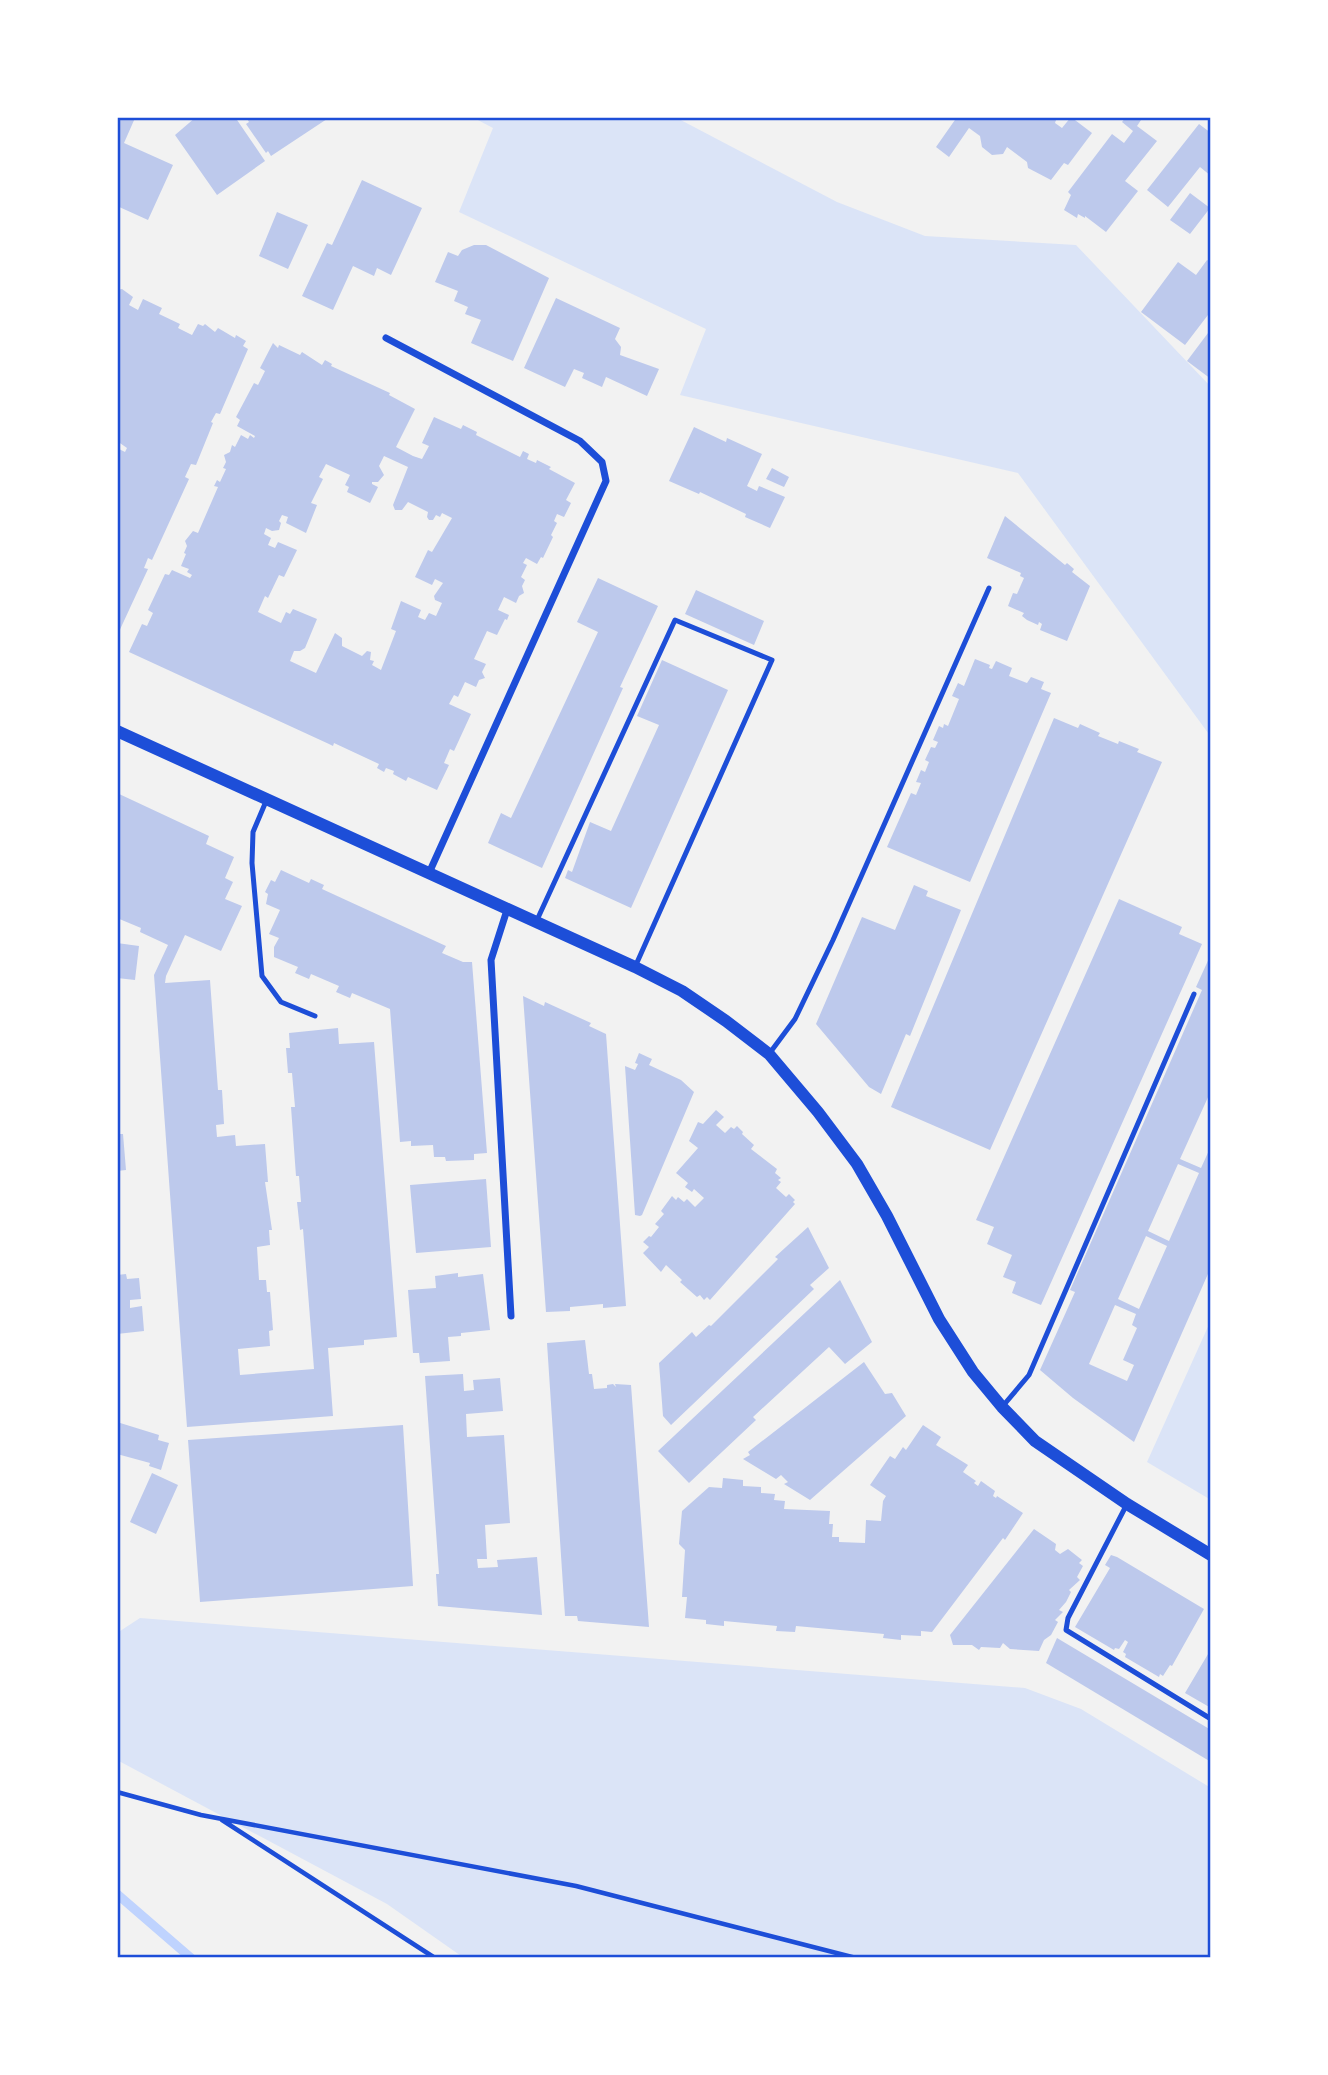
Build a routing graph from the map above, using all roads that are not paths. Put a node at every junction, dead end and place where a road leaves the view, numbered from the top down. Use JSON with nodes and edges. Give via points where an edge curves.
{"nodes":[{"id":1,"x":386,"y":338,"type":"dead end"},
{"id":2,"x":989,"y":588,"type":"dead end"},
{"id":3,"x":117,"y":731,"type":"edge"},
{"id":4,"x":267,"y":799,"type":"junction"},
{"id":5,"x":429,"y":873,"type":"junction"},
{"id":6,"x":507,"y":909,"type":"junction"},
{"id":7,"x":536,"y":923,"type":"junction"},
{"id":8,"x":635,"y":967,"type":"junction"},
{"id":9,"x":1194,"y":994,"type":"dead end"},
{"id":10,"x":315,"y":1016,"type":"dead end"},
{"id":11,"x":769,"y":1054,"type":"junction"},
{"id":12,"x":511,"y":1316,"type":"dead end"},
{"id":13,"x":1002,"y":1407,"type":"junction"},
{"id":14,"x":1127,"y":1504,"type":"junction"},
{"id":15,"x":1211,"y":1555,"type":"edge"},
{"id":16,"x":1211,"y":1719,"type":"edge"}],
"edges":[{"from":1,"to":5,"type":"street","via":[[580,441],[602,462],[606,481]]},
{"from":2,"to":11,"type":"lane","via":[[833,940],[795,1019]]},
{"from":3,"to":4,"type":"street"},
{"from":4,"to":5,"type":"street"},
{"from":4,"to":10,"type":"lane","via":[[253,832],[262,976],[281,1002]]},
{"from":5,"to":6,"type":"street"},
{"from":6,"to":7,"type":"street"},
{"from":6,"to":12,"type":"street","via":[[491,960]]},
{"from":7,"to":8,"type":"street"},
{"from":7,"to":8,"type":"lane","via":[[675,620],[772,660]]},
{"from":8,"to":11,"type":"street","via":[[682,991]]},
{"from":9,"to":13,"type":"lane","via":[[1029,1375]]},
{"from":11,"to":13,"type":"street","via":[[857,1164],[939,1319]]},
{"from":13,"to":14,"type":"street","via":[[1035,1441]]},
{"from":14,"to":15,"type":"street"},
{"from":14,"to":16,"type":"lane","via":[[1066,1630]]}]}
